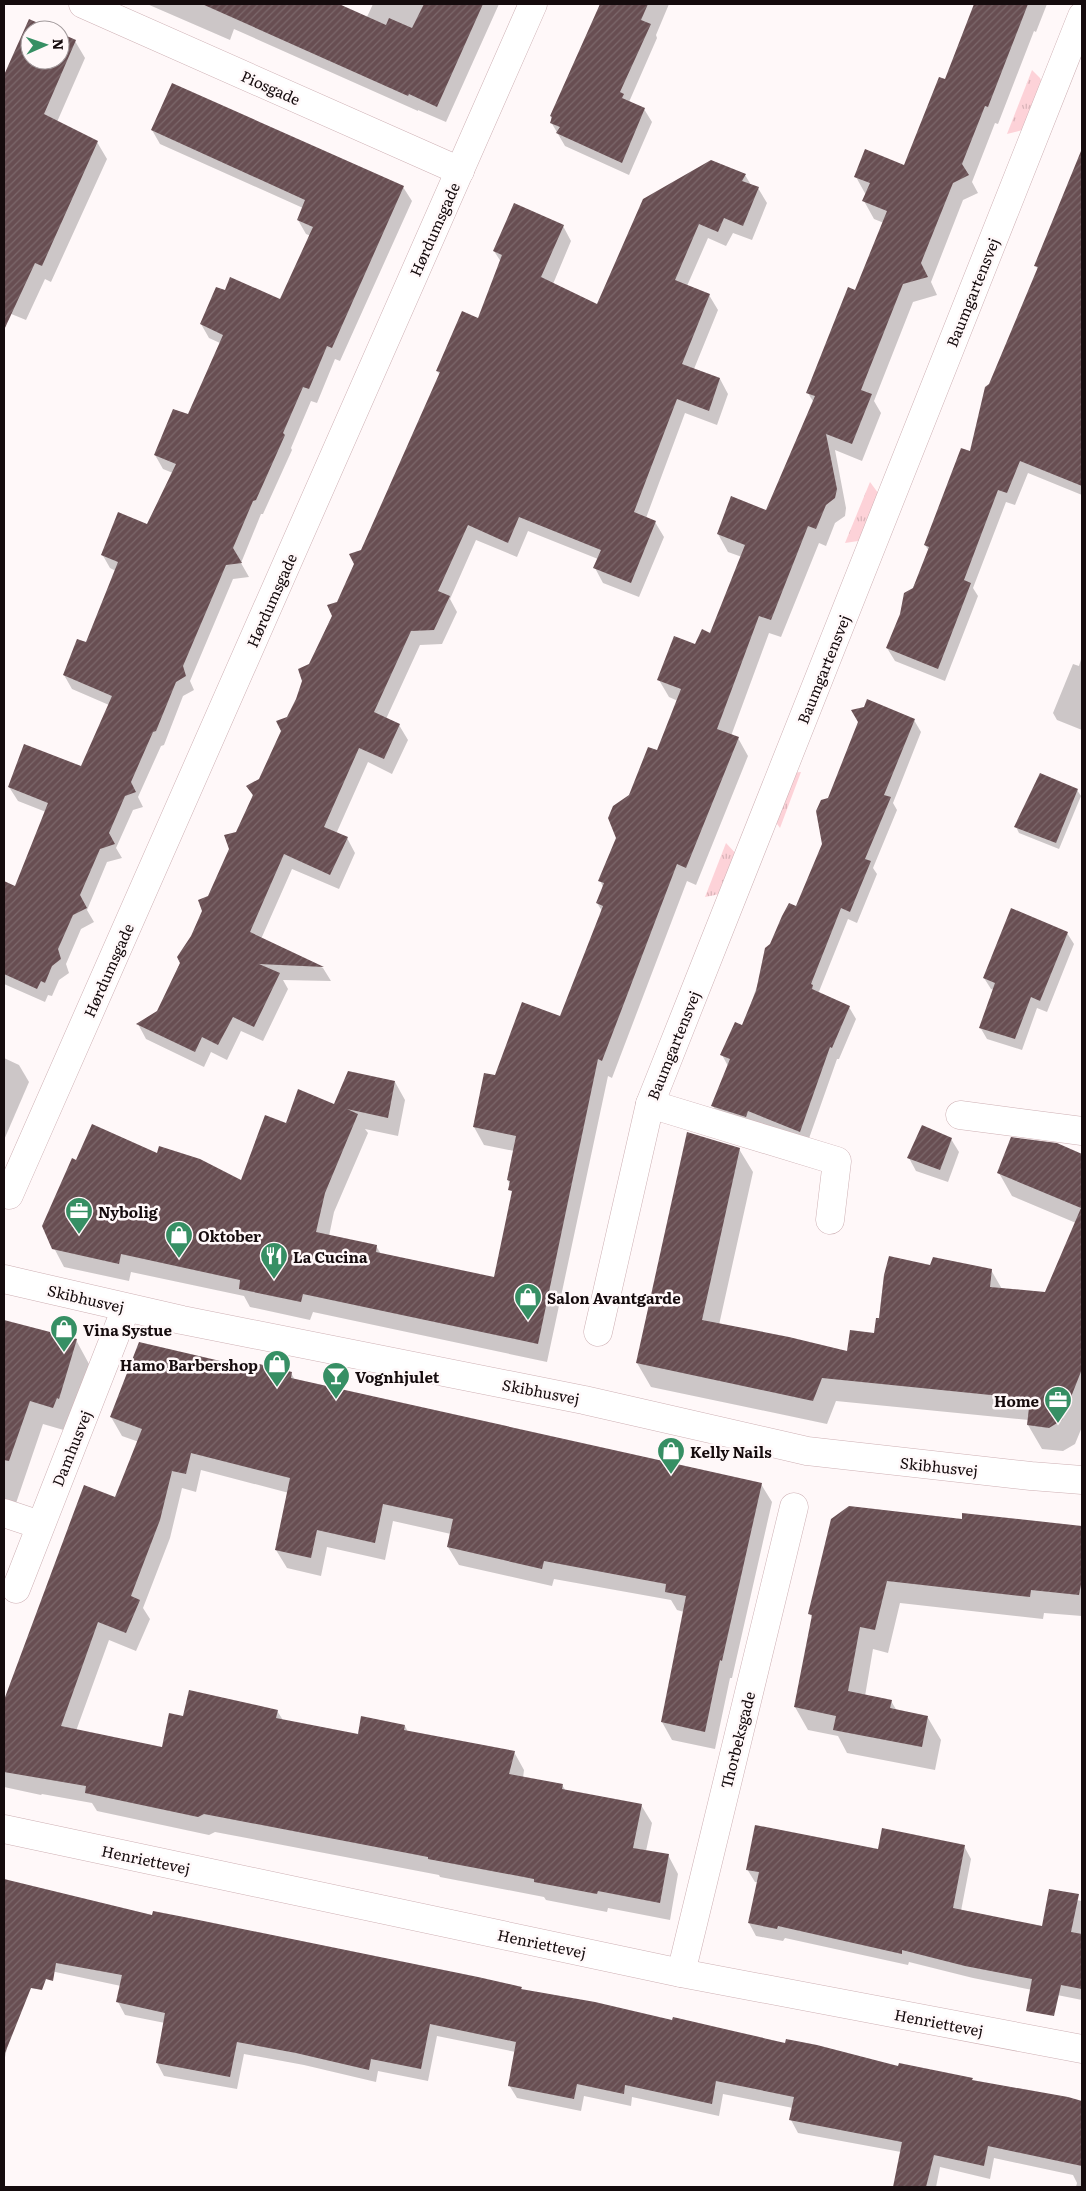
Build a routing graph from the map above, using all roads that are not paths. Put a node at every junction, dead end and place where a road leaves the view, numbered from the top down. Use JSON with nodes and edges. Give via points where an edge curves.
{"nodes":[{"id":1,"x":83,"y":4,"type":"edge"},
{"id":2,"x":534,"y":4,"type":"edge"},
{"id":3,"x":1082,"y":16,"type":"edge"},
{"id":4,"x":460,"y":171,"type":"junction"},
{"id":5,"x":650,"y":1104,"type":"junction"},
{"id":6,"x":960,"y":1115,"type":"dead end"},
{"id":7,"x":1082,"y":1131,"type":"edge"},
{"id":8,"x":8,"y":1196,"type":"dead end"},
{"id":9,"x":830,"y":1220,"type":"dead end"},
{"id":10,"x":4,"y":1279,"type":"edge"},
{"id":11,"x":126,"y":1308,"type":"junction"},
{"id":12,"x":598,"y":1332,"type":"dead end"},
{"id":13,"x":1082,"y":1480,"type":"edge"},
{"id":14,"x":794,"y":1507,"type":"dead end"},
{"id":15,"x":4,"y":1513,"type":"edge"},
{"id":16,"x":40,"y":1525,"type":"junction"},
{"id":17,"x":16,"y":1589,"type":"dead end"},
{"id":18,"x":4,"y":1829,"type":"edge"},
{"id":19,"x":681,"y":1973,"type":"junction"},
{"id":20,"x":1082,"y":2050,"type":"edge"}],
"edges":[{"from":1,"to":4,"type":"street","name":"Piosgade"},
{"from":2,"to":4,"type":"street","name":"Hørdumsgade"},
{"from":3,"to":5,"type":"street","name":"Baumgartensvej"},
{"from":4,"to":8,"type":"street","name":"Hørdumsgade"},
{"from":5,"to":9,"type":"street","via":[[837,1161]]},
{"from":5,"to":12,"type":"street","name":"Baumgartensvej"},
{"from":6,"to":7,"type":"street"},
{"from":10,"to":11,"type":"street","name":"Skibhusvej"},
{"from":11,"to":13,"type":"street","name":"Skibhusvej","via":[[584,1400],[807,1451]]},
{"from":11,"to":16,"type":"street","name":"Damhusvej"},
{"from":14,"to":19,"type":"street","name":"Thorbeksgade"},
{"from":15,"to":16,"type":"street"},
{"from":16,"to":17,"type":"street","name":"Damhusvej"},
{"from":18,"to":19,"type":"street","name":"Henriettevej"},
{"from":19,"to":20,"type":"street","name":"Henriettevej"}]}
